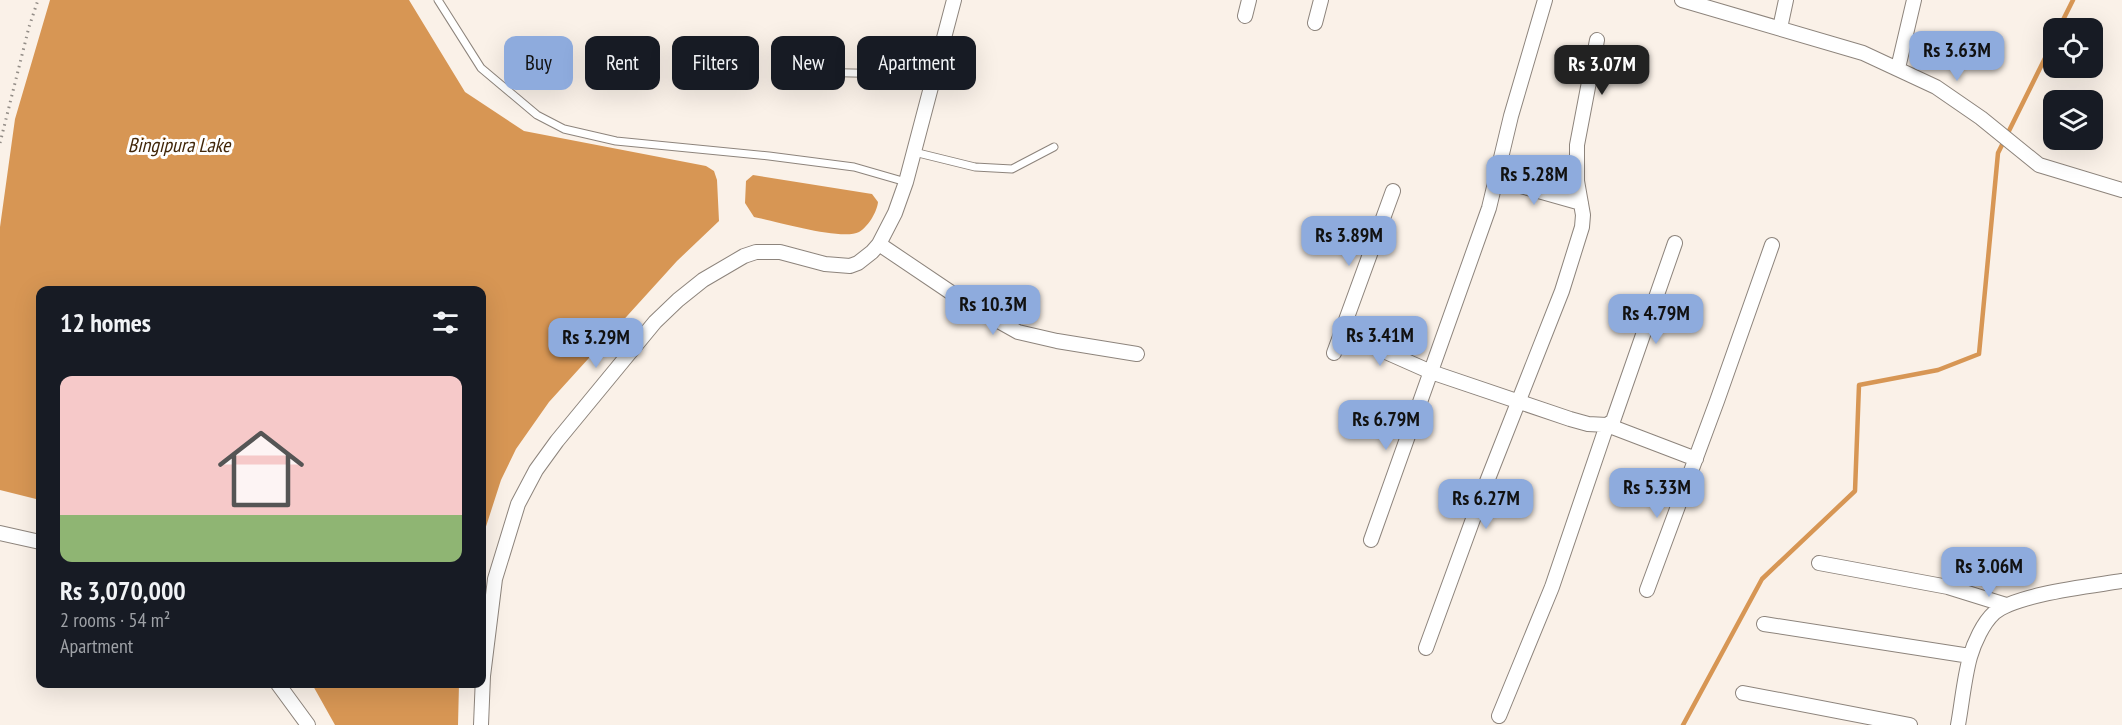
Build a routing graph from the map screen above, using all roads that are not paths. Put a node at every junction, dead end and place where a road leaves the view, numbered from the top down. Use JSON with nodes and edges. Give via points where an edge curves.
{"nodes":[{"id":1,"x":438,"y":0,"type":"edge"},
{"id":2,"x":954,"y":0,"type":"edge"},
{"id":3,"x":1249,"y":0,"type":"edge"},
{"id":4,"x":1321,"y":0,"type":"edge"},
{"id":5,"x":1545,"y":0,"type":"edge"},
{"id":6,"x":1682,"y":0,"type":"edge"},
{"id":7,"x":1786,"y":0,"type":"edge"},
{"id":8,"x":1914,"y":0,"type":"edge"},
{"id":9,"x":1245,"y":16,"type":"dead end"},
{"id":10,"x":1315,"y":23,"type":"dead end"},
{"id":11,"x":1780,"y":28,"type":"junction"},
{"id":12,"x":945,"y":36,"type":"edge"},
{"id":13,"x":1597,"y":40,"type":"dead end"},
{"id":14,"x":1898,"y":68,"type":"junction"},
{"id":15,"x":931,"y":90,"type":"edge"},
{"id":16,"x":1054,"y":147,"type":"dead end"},
{"id":17,"x":914,"y":152,"type":"junction"},
{"id":18,"x":1496,"y":179,"type":"junction"},
{"id":19,"x":906,"y":182,"type":"junction"},
{"id":20,"x":2122,"y":190,"type":"edge"},
{"id":21,"x":1393,"y":191,"type":"dead end"},
{"id":22,"x":1581,"y":203,"type":"junction"},
{"id":23,"x":1674,"y":243,"type":"dead end"},
{"id":24,"x":879,"y":244,"type":"junction"},
{"id":25,"x":1772,"y":245,"type":"dead end"},
{"id":26,"x":1342,"y":333,"type":"junction"},
{"id":27,"x":1334,"y":353,"type":"dead end"},
{"id":28,"x":1137,"y":354,"type":"dead end"},
{"id":29,"x":1431,"y":372,"type":"junction"},
{"id":30,"x":1519,"y":402,"type":"junction"},
{"id":31,"x":1607,"y":425,"type":"junction"},
{"id":32,"x":1695,"y":459,"type":"junction"},
{"id":33,"x":0,"y":533,"type":"edge"},
{"id":34,"x":1371,"y":540,"type":"dead end"},
{"id":35,"x":36,"y":542,"type":"edge"},
{"id":36,"x":1819,"y":563,"type":"dead end"},
{"id":37,"x":2122,"y":581,"type":"edge"},
{"id":38,"x":1647,"y":590,"type":"dead end"},
{"id":39,"x":2006,"y":605,"type":"junction"},
{"id":40,"x":1764,"y":624,"type":"dead end"},
{"id":41,"x":486,"y":648,"type":"edge"},
{"id":42,"x":1426,"y":648,"type":"dead end"},
{"id":43,"x":1970,"y":656,"type":"junction"},
{"id":44,"x":281,"y":688,"type":"edge"},
{"id":45,"x":483,"y":688,"type":"edge"},
{"id":46,"x":1743,"y":693,"type":"dead end"},
{"id":47,"x":1499,"y":716,"type":"dead end"},
{"id":48,"x":308,"y":725,"type":"edge"},
{"id":49,"x":481,"y":725,"type":"edge"},
{"id":50,"x":1910,"y":725,"type":"edge"},
{"id":51,"x":1958,"y":725,"type":"edge"}],
"edges":[{"from":1,"to":19,"type":"lane","via":[[481,68],[537,115],[564,129],[616,141],[854,167]]},
{"from":2,"to":12,"type":"street"},
{"from":3,"to":9,"type":"street"},
{"from":4,"to":10,"type":"street"},
{"from":5,"to":18,"type":"street"},
{"from":6,"to":11,"type":"street"},
{"from":7,"to":11,"type":"street"},
{"from":8,"to":14,"type":"street"},
{"from":11,"to":14,"type":"street"},
{"from":13,"to":22,"type":"street","via":[[1577,145]]},
{"from":14,"to":20,"type":"street","via":[[1936,87],[2039,165]]},
{"from":15,"to":17,"type":"street"},
{"from":16,"to":17,"type":"lane","via":[[1012,169],[975,166]]},
{"from":17,"to":19,"type":"street"},
{"from":18,"to":22,"type":"street"},
{"from":18,"to":29,"type":"street"},
{"from":19,"to":24,"type":"street"},
{"from":21,"to":26,"type":"street"},
{"from":22,"to":30,"type":"street","via":[[1582,227]]},
{"from":23,"to":31,"type":"street","via":[[1613,421]]},
{"from":24,"to":28,"type":"street","via":[[968,304],[1018,332]]},
{"from":24,"to":41,"type":"street","via":[[850,266],[780,252],[744,256],[703,280],[655,322],[556,441],[518,504],[500,558]]},
{"from":25,"to":32,"type":"street"},
{"from":26,"to":27,"type":"street"},
{"from":26,"to":29,"type":"street"},
{"from":29,"to":30,"type":"street"},
{"from":29,"to":34,"type":"street"},
{"from":30,"to":31,"type":"street","via":[[1579,422]]},
{"from":30,"to":42,"type":"street"},
{"from":31,"to":32,"type":"street"},
{"from":31,"to":47,"type":"street","via":[[1552,587]]},
{"from":32,"to":38,"type":"street"},
{"from":33,"to":35,"type":"street"},
{"from":36,"to":39,"type":"street","via":[[1948,587]]},
{"from":37,"to":39,"type":"street"},
{"from":39,"to":43,"type":"street","via":[[1984,626]]},
{"from":40,"to":43,"type":"street"},
{"from":43,"to":51,"type":"street"},
{"from":44,"to":48,"type":"street"},
{"from":45,"to":49,"type":"street"},
{"from":46,"to":50,"type":"street"}]}
